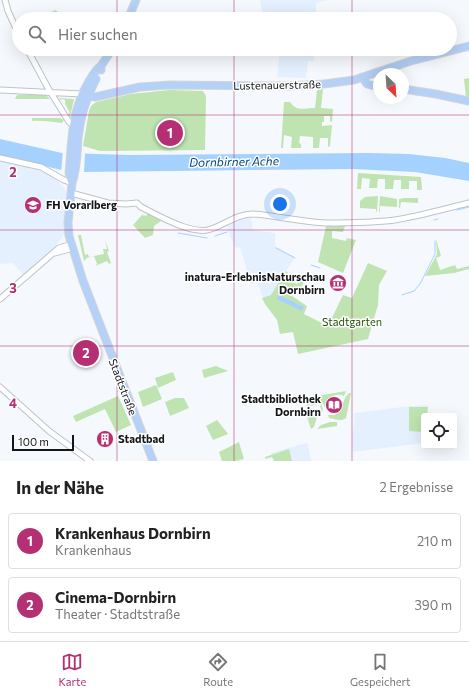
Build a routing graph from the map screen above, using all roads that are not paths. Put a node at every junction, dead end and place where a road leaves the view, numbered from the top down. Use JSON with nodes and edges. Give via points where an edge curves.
{"nodes":[{"id":1,"x":5,"y":0,"type":"edge"},
{"id":2,"x":136,"y":0,"type":"edge"},
{"id":3,"x":131,"y":12,"type":"edge"},
{"id":4,"x":12,"y":20,"type":"edge"},
{"id":5,"x":469,"y":46,"type":"edge"},
{"id":6,"x":457,"y":49,"type":"edge"},
{"id":7,"x":31,"y":56,"type":"edge"},
{"id":8,"x":107,"y":56,"type":"edge"},
{"id":9,"x":430,"y":56,"type":"edge"},
{"id":10,"x":362,"y":77,"type":"junction"},
{"id":11,"x":373,"y":86,"type":"edge"},
{"id":12,"x":0,"y":90,"type":"edge"},
{"id":13,"x":409,"y":90,"type":"edge"},
{"id":14,"x":50,"y":92,"type":"junction"},
{"id":15,"x":87,"y":93,"type":"junction"},
{"id":16,"x":469,"y":102,"type":"edge"},
{"id":17,"x":73,"y":125,"type":"junction"},
{"id":18,"x":74,"y":150,"type":"junction"},
{"id":19,"x":0,"y":158,"type":"edge"},
{"id":20,"x":72,"y":183,"type":"junction"},
{"id":21,"x":71,"y":193,"type":"junction"},
{"id":22,"x":469,"y":203,"type":"edge"},
{"id":23,"x":72,"y":246,"type":"junction"},
{"id":24,"x":0,"y":299,"type":"edge"},
{"id":25,"x":0,"y":387,"type":"edge"},
{"id":26,"x":90,"y":461,"type":"edge"},
{"id":27,"x":153,"y":461,"type":"edge"}],
"edges":[{"from":1,"to":4,"type":"street"},
{"from":2,"to":3,"type":"main road"},
{"from":5,"to":6,"type":"main road","name":"Lustenauerstraße"},
{"from":7,"to":14,"type":"street"},
{"from":8,"to":15,"type":"main road","via":[[97,69]]},
{"from":9,"to":10,"type":"main road","name":"Lustenauerstraße"},
{"from":10,"to":11,"type":"main road","via":[[367,84]]},
{"from":10,"to":15,"type":"main road","name":"Lustenauerstraße","via":[[312,85],[169,85],[140,87],[95,97]]},
{"from":12,"to":14,"type":"street"},
{"from":13,"to":16,"type":"main road"},
{"from":14,"to":15,"type":"street"},
{"from":14,"to":17,"type":"street"},
{"from":15,"to":17,"type":"main road","via":[[76,108]]},
{"from":15,"to":18,"type":"main road"},
{"from":17,"to":18,"type":"main road"},
{"from":18,"to":20,"type":"main road","name":"Stadtstraße"},
{"from":19,"to":20,"type":"street","via":[[42,167]]},
{"from":20,"to":21,"type":"main road","name":"Stadtstraße"},
{"from":21,"to":22,"type":"street","via":[[108,203],[137,203],[192,229],[207,230],[246,214],[324,223],[369,222],[396,220]]},
{"from":21,"to":23,"type":"main road","name":"Stadtstraße"},
{"from":23,"to":24,"type":"street","via":[[61,247]]},
{"from":23,"to":27,"type":"main road","name":"Stadtstraße","via":[[92,306]]},
{"from":25,"to":26,"type":"street","via":[[49,431]]}]}
